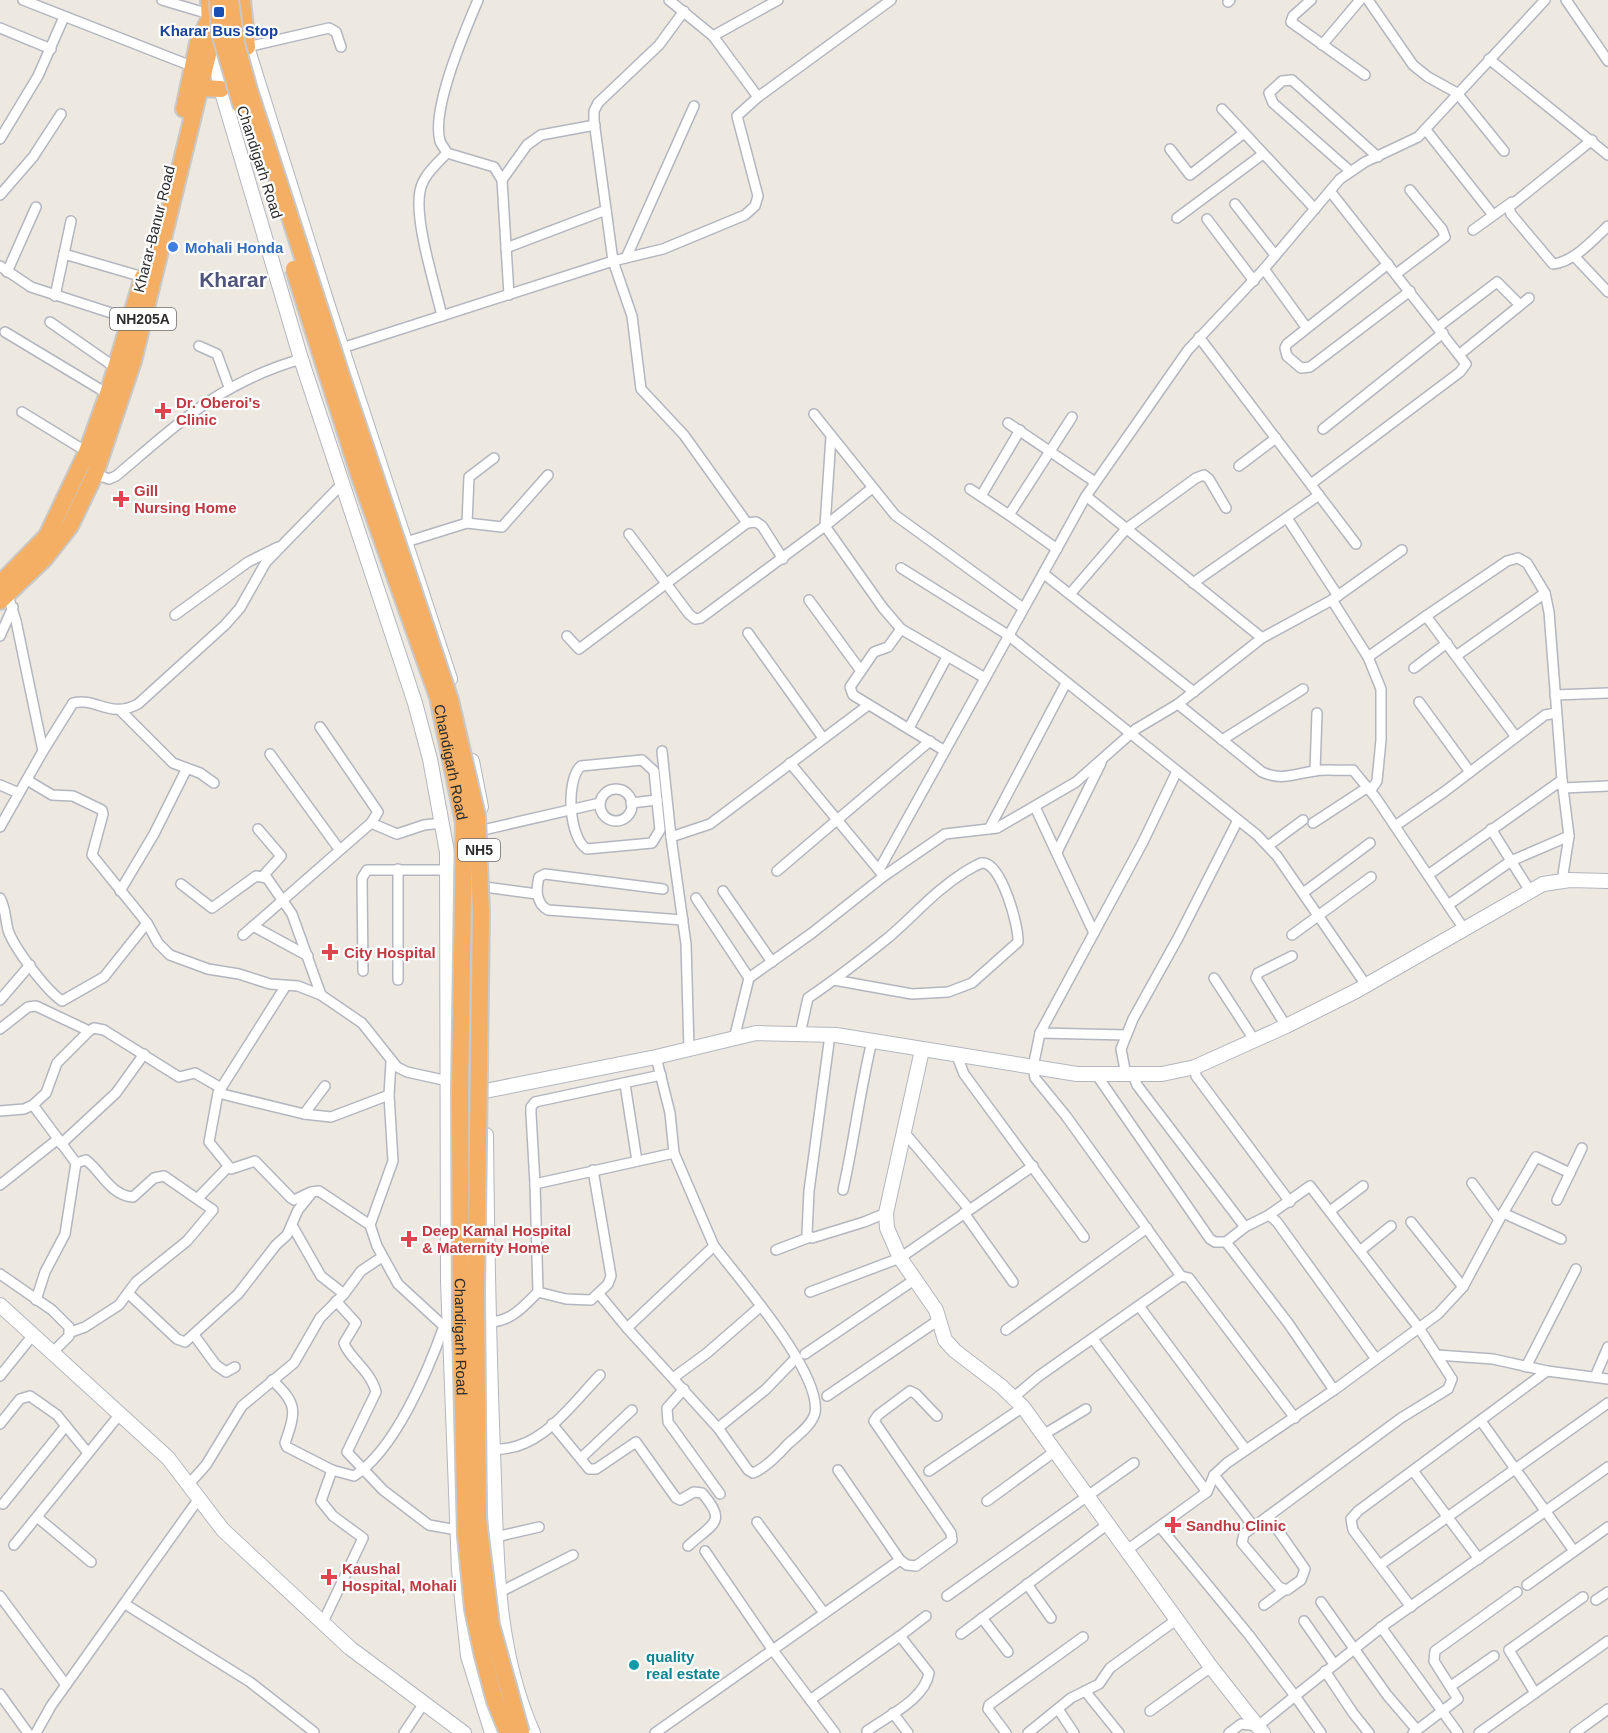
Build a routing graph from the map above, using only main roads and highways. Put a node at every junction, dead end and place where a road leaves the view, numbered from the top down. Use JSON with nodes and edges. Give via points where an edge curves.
{"nodes":[{"id":1,"x":211,"y":9,"type":"edge"},
{"id":2,"x":239,"y":10,"type":"edge"},
{"id":3,"x":212,"y":38,"type":"junction"},
{"id":4,"x":247,"y":47,"type":"joint"},
{"id":5,"x":201,"y":88,"type":"junction"},
{"id":6,"x":221,"y":89,"type":"junction"},
{"id":7,"x":137,"y":320,"type":"junction"},
{"id":8,"x":384,"y":472,"type":"junction"},
{"id":9,"x":341,"y":485,"type":"junction"},
{"id":10,"x":4,"y":594,"type":"edge"},
{"id":11,"x":1608,"y":881,"type":"edge"},
{"id":12,"x":922,"y":1050,"type":"junction"},
{"id":13,"x":448,"y":1081,"type":"junction"},
{"id":14,"x":485,"y":1091,"type":"junction"},
{"id":15,"x":0,"y":1305,"type":"edge"},
{"id":16,"x":1261,"y":1730,"type":"edge"},
{"id":17,"x":464,"y":1733,"type":"edge"},
{"id":18,"x":492,"y":1733,"type":"edge"},
{"id":19,"x":508,"y":1733,"type":"edge"},
{"id":20,"x":521,"y":1733,"type":"edge"},
{"id":21,"x":533,"y":1733,"type":"edge"}],
"edges":[{"from":1,"to":2,"type":"highway"},
{"from":1,"to":3,"type":"highway"},
{"from":1,"to":7,"type":"highway","name":"Kharar-Banur Road","number":"NH205A","via":[[198,43],[143,277]]},
{"from":1,"to":19,"type":"highway","name":"Chandigarh Road","number":"NH5","bridge":true,"via":[[359,474],[438,698],[464,823],[460,1150],[466,1536],[473,1609],[483,1656]]},
{"from":2,"to":3,"type":"highway"},
{"from":2,"to":4,"type":"highway"},
{"from":2,"to":20,"type":"highway","number":"NH5","bridge":true,"via":[[236,44],[249,90],[450,700],[477,816],[481,912],[476,1294],[478,1520],[490,1625]]},
{"from":3,"to":5,"type":"highway","number":"NH205A"},
{"from":3,"to":6,"type":"main road"},
{"from":4,"to":8,"type":"main road"},
{"from":5,"to":6,"type":"highway"},
{"from":5,"to":7,"type":"highway","number":"NH205A"},
{"from":6,"to":9,"type":"main road"},
{"from":7,"to":10,"type":"highway","name":"Kharar-Banur Road","number":"NH205A","via":[[87,452],[47,536]]},
{"from":7,"to":10,"type":"highway","number":"NH205A","via":[[133,361],[95,474],[70,526],[44,559]]},
{"from":8,"to":9,"type":"main road"},
{"from":8,"to":14,"type":"main road","via":[[443,650],[479,788],[485,887]]},
{"from":9,"to":13,"type":"main road","via":[[415,704],[442,823],[447,870]]},
{"from":11,"to":12,"type":"main road","via":[[1543,884],[1366,985],[1195,1067],[1162,1074],[1096,1074]]},
{"from":12,"to":14,"type":"main road","via":[[830,1035],[756,1033]]},
{"from":12,"to":16,"type":"main road","via":[[886,1213],[887,1228],[900,1258],[931,1301],[945,1340],[1018,1402]]},
{"from":13,"to":14,"type":"main road"},
{"from":13,"to":18,"type":"main road","via":[[447,1329],[457,1530],[468,1656]]},
{"from":14,"to":21,"type":"main road","via":[[488,1322],[499,1610],[520,1704]]},
{"from":15,"to":17,"type":"main road","via":[[168,1458],[224,1530],[350,1648]]}]}
